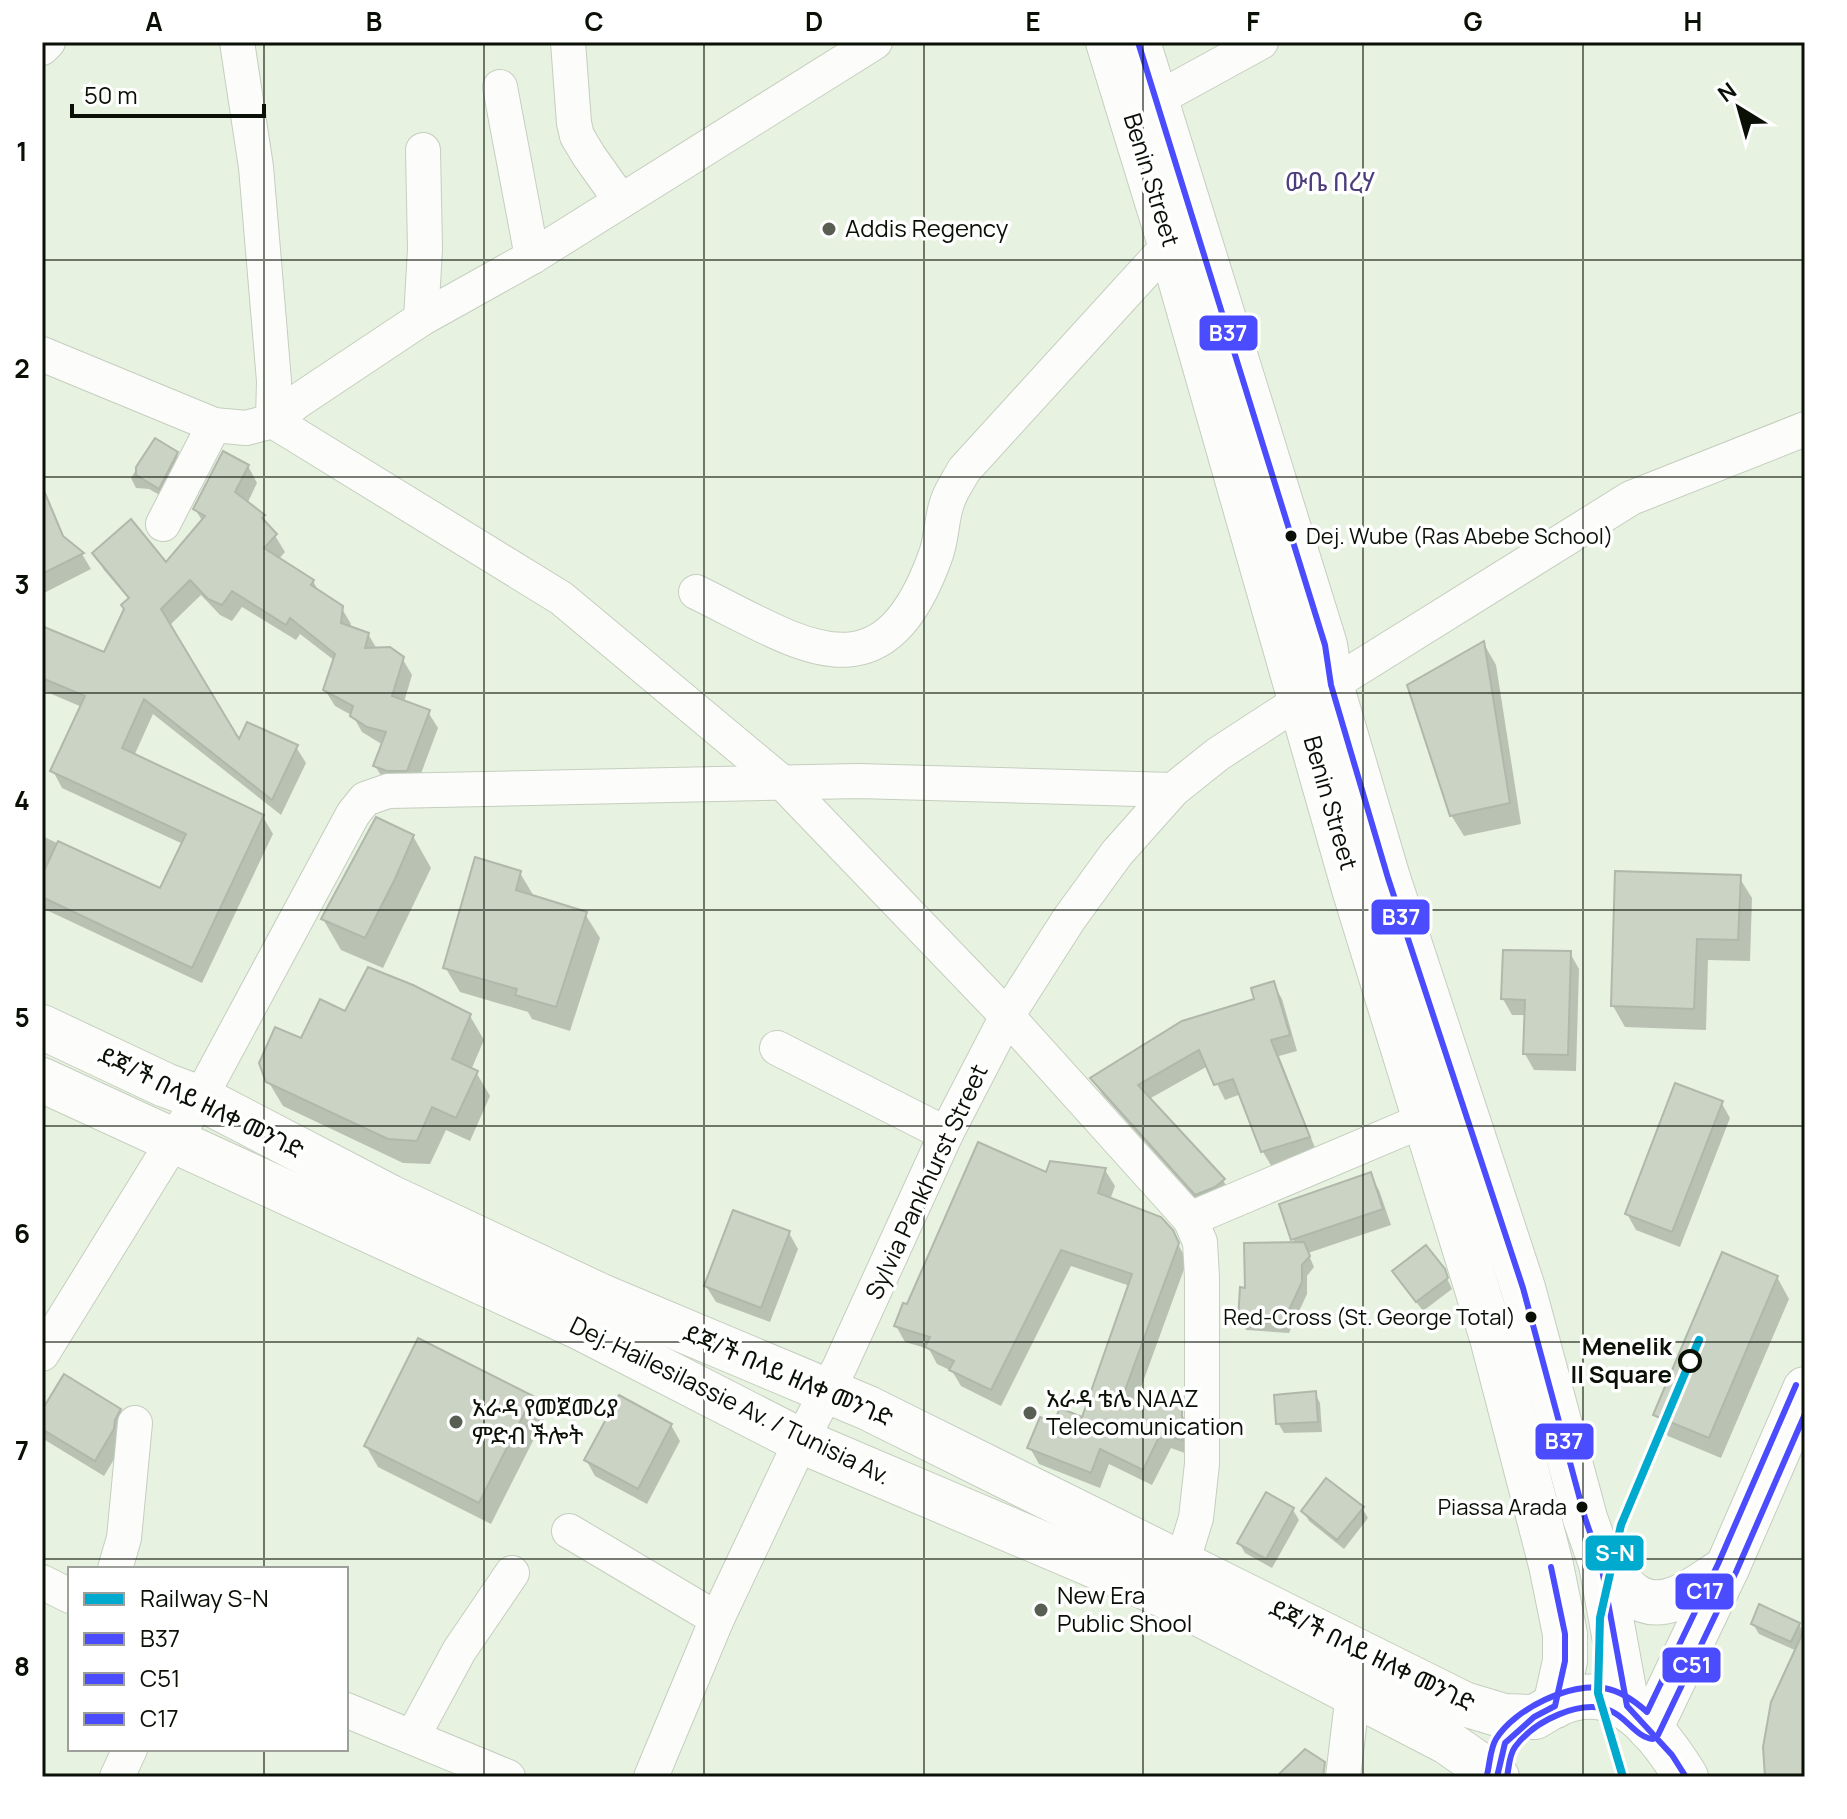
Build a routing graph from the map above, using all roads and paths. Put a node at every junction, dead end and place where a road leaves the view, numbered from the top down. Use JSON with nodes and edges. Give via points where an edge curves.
{"nodes":[{"id":1,"x":48,"y":42,"type":"edge"},
{"id":2,"x":237,"y":42,"type":"edge"},
{"id":3,"x":568,"y":42,"type":"edge"},
{"id":4,"x":875,"y":42,"type":"edge"},
{"id":5,"x":1108,"y":42,"type":"edge"},
{"id":6,"x":1138,"y":42,"type":"edge"},
{"id":7,"x":1261,"y":42,"type":"edge"},
{"id":8,"x":42,"y":48,"type":"edge"},
{"id":9,"x":500,"y":87,"type":"dead end"},
{"id":10,"x":1145,"y":110,"type":"junction"},
{"id":11,"x":423,"y":150,"type":"dead end"},
{"id":12,"x":621,"y":201,"type":"junction"},
{"id":13,"x":1184,"y":237,"type":"junction"},
{"id":14,"x":532,"y":257,"type":"junction"},
{"id":15,"x":421,"y":319,"type":"junction"},
{"id":16,"x":42,"y":354,"type":"edge"},
{"id":17,"x":273,"y":421,"type":"junction"},
{"id":18,"x":214,"y":425,"type":"junction"},
{"id":19,"x":1805,"y":429,"type":"edge"},
{"id":20,"x":163,"y":524,"type":"dead end"},
{"id":21,"x":696,"y":592,"type":"dead end"},
{"id":22,"x":1316,"y":692,"type":"junction"},
{"id":23,"x":784,"y":784,"type":"junction"},
{"id":24,"x":1173,"y":790,"type":"junction"},
{"id":25,"x":1371,"y":884,"type":"junction"},
{"id":26,"x":1007,"y":1016,"type":"junction"},
{"id":27,"x":42,"y":1027,"type":"edge"},
{"id":28,"x":777,"y":1048,"type":"dead end"},
{"id":29,"x":42,"y":1080,"type":"edge"},
{"id":30,"x":200,"y":1098,"type":"junction"},
{"id":31,"x":1424,"y":1120,"type":"junction"},
{"id":32,"x":946,"y":1134,"type":"junction"},
{"id":33,"x":172,"y":1139,"type":"junction"},
{"id":34,"x":1190,"y":1219,"type":"junction"},
{"id":35,"x":42,"y":1354,"type":"edge"},
{"id":36,"x":1805,"y":1389,"type":"edge"},
{"id":37,"x":828,"y":1391,"type":"junction"},
{"id":38,"x":135,"y":1423,"type":"dead end"},
{"id":39,"x":801,"y":1441,"type":"junction"},
{"id":40,"x":569,"y":1531,"type":"dead end"},
{"id":41,"x":1182,"y":1563,"type":"junction"},
{"id":42,"x":1601,"y":1564,"type":"junction"},
{"id":43,"x":116,"y":1567,"type":"edge"},
{"id":44,"x":1727,"y":1568,"type":"junction"},
{"id":45,"x":512,"y":1573,"type":"dead end"},
{"id":46,"x":42,"y":1582,"type":"edge"},
{"id":47,"x":68,"y":1595,"type":"edge"},
{"id":48,"x":717,"y":1619,"type":"junction"},
{"id":49,"x":1353,"y":1693,"type":"junction"},
{"id":50,"x":348,"y":1711,"type":"edge"},
{"id":51,"x":1531,"y":1713,"type":"junction"},
{"id":52,"x":1638,"y":1718,"type":"junction"},
{"id":53,"x":413,"y":1736,"type":"junction"},
{"id":54,"x":129,"y":1751,"type":"edge"},
{"id":55,"x":117,"y":1777,"type":"edge"},
{"id":56,"x":508,"y":1777,"type":"edge"},
{"id":57,"x":651,"y":1777,"type":"edge"},
{"id":58,"x":1343,"y":1777,"type":"edge"},
{"id":59,"x":1497,"y":1777,"type":"edge"},
{"id":60,"x":1686,"y":1777,"type":"edge"}],
"edges":[{"from":1,"to":8,"type":"street"},
{"from":2,"to":17,"type":"street","via":[[256,167]]},
{"from":3,"to":12,"type":"street","via":[[577,136]]},
{"from":4,"to":12,"type":"street"},
{"from":5,"to":10,"type":"main road","name":"Benin Street"},
{"from":6,"to":10,"type":"main road","name":"Benin Street"},
{"from":7,"to":10,"type":"street"},
{"from":9,"to":14,"type":"street"},
{"from":10,"to":13,"type":"main road","name":"Benin Street"},
{"from":11,"to":15,"type":"street"},
{"from":12,"to":14,"type":"street"},
{"from":13,"to":21,"type":"street","via":[[964,470],[947,501],[937,553],[919,596],[891,633],[858,651],[831,650],[798,643]]},
{"from":13,"to":22,"type":"main road","name":"Benin Street","via":[[1325,645]]},
{"from":14,"to":15,"type":"street"},
{"from":15,"to":17,"type":"street"},
{"from":16,"to":18,"type":"street"},
{"from":17,"to":18,"type":"street","via":[[246,428]]},
{"from":17,"to":23,"type":"street","via":[[561,598]]},
{"from":18,"to":20,"type":"street"},
{"from":19,"to":22,"type":"street","name":"Sylvia Pankhurst Street","via":[[1631,498]]},
{"from":22,"to":24,"type":"street","name":"Sylvia Pankhurst Street","via":[[1218,754]]},
{"from":22,"to":25,"type":"main road","name":"Benin Street"},
{"from":23,"to":24,"type":"street","via":[[858,781]]},
{"from":23,"to":26,"type":"street"},
{"from":23,"to":30,"type":"street","via":[[388,791],[365,799]]},
{"from":24,"to":26,"type":"street","name":"Sylvia Pankhurst Street","via":[[1117,853]]},
{"from":25,"to":31,"type":"main road","name":"Benin Street"},
{"from":25,"to":42,"type":"main road","name":"Benin Street","via":[[1523,1288]]},
{"from":26,"to":32,"type":"street","name":"Sylvia Pankhurst Street"},
{"from":26,"to":34,"type":"street"},
{"from":27,"to":30,"type":"main road","name":"ደጃ/ች በላይ ዘለቀ መንገድ"},
{"from":28,"to":32,"type":"street"},
{"from":29,"to":33,"type":"main road","name":"Dej. Hailesilassie Av. / Tunisia Av."},
{"from":30,"to":33,"type":"street"},
{"from":30,"to":37,"type":"main road","name":"ደጃ/ች በላይ ዘለቀ መንገድ","via":[[390,1197],[587,1290]]},
{"from":31,"to":34,"type":"street"},
{"from":31,"to":51,"type":"main road","name":"Benin Street","via":[[1492,1338],[1565,1634],[1565,1661],[1550,1683],[1525,1703]]},
{"from":32,"to":37,"type":"street","name":"Sylvia Pankhurst Street"},
{"from":33,"to":35,"type":"street"},
{"from":33,"to":39,"type":"main road","name":"Dej. Hailesilassie Av. / Tunisia Av.","via":[[579,1327]]},
{"from":34,"to":41,"type":"street","via":[[1200,1242],[1202,1277],[1202,1464],[1196,1518]]},
{"from":36,"to":44,"type":"main road"},
{"from":37,"to":39,"type":"street","name":"Sylvia Pankhurst Street"},
{"from":37,"to":41,"type":"main road","name":"ደጃ/ች በላይ ዘለቀ መንገድ"},
{"from":38,"to":43,"type":"street","via":[[124,1538]]},
{"from":39,"to":48,"type":"street","name":"Sylvia Pankhurst Street"},
{"from":39,"to":49,"type":"main road","name":"Dej. Hailesilassie Av. / Tunisia Av.","via":[[1161,1594]]},
{"from":40,"to":48,"type":"street"},
{"from":41,"to":51,"type":"main road","name":"ደጃ/ች በላይ ዘለቀ መንገድ","via":[[1464,1704]]},
{"from":42,"to":44,"type":"main road","via":[[1634,1596],[1656,1604],[1679,1599]]},
{"from":42,"to":52,"type":"main road","name":"Benin Street"},
{"from":44,"to":52,"type":"main road"},
{"from":45,"to":53,"type":"street","via":[[459,1651]]},
{"from":46,"to":47,"type":"street"},
{"from":48,"to":57,"type":"street","name":"Sylvia Pankhurst Street"},
{"from":49,"to":58,"type":"street"},
{"from":49,"to":59,"type":"main road","name":"Dej. Hailesilassie Av. / Tunisia Av.","via":[[1447,1742]]},
{"from":50,"to":53,"type":"street"},
{"from":51,"to":52,"type":"main road","via":[[1585,1696],[1608,1698]]},
{"from":51,"to":59,"type":"main road","via":[[1505,1743]]},
{"from":52,"to":60,"type":"main road"},
{"from":53,"to":56,"type":"street"},
{"from":54,"to":55,"type":"street"}]}
